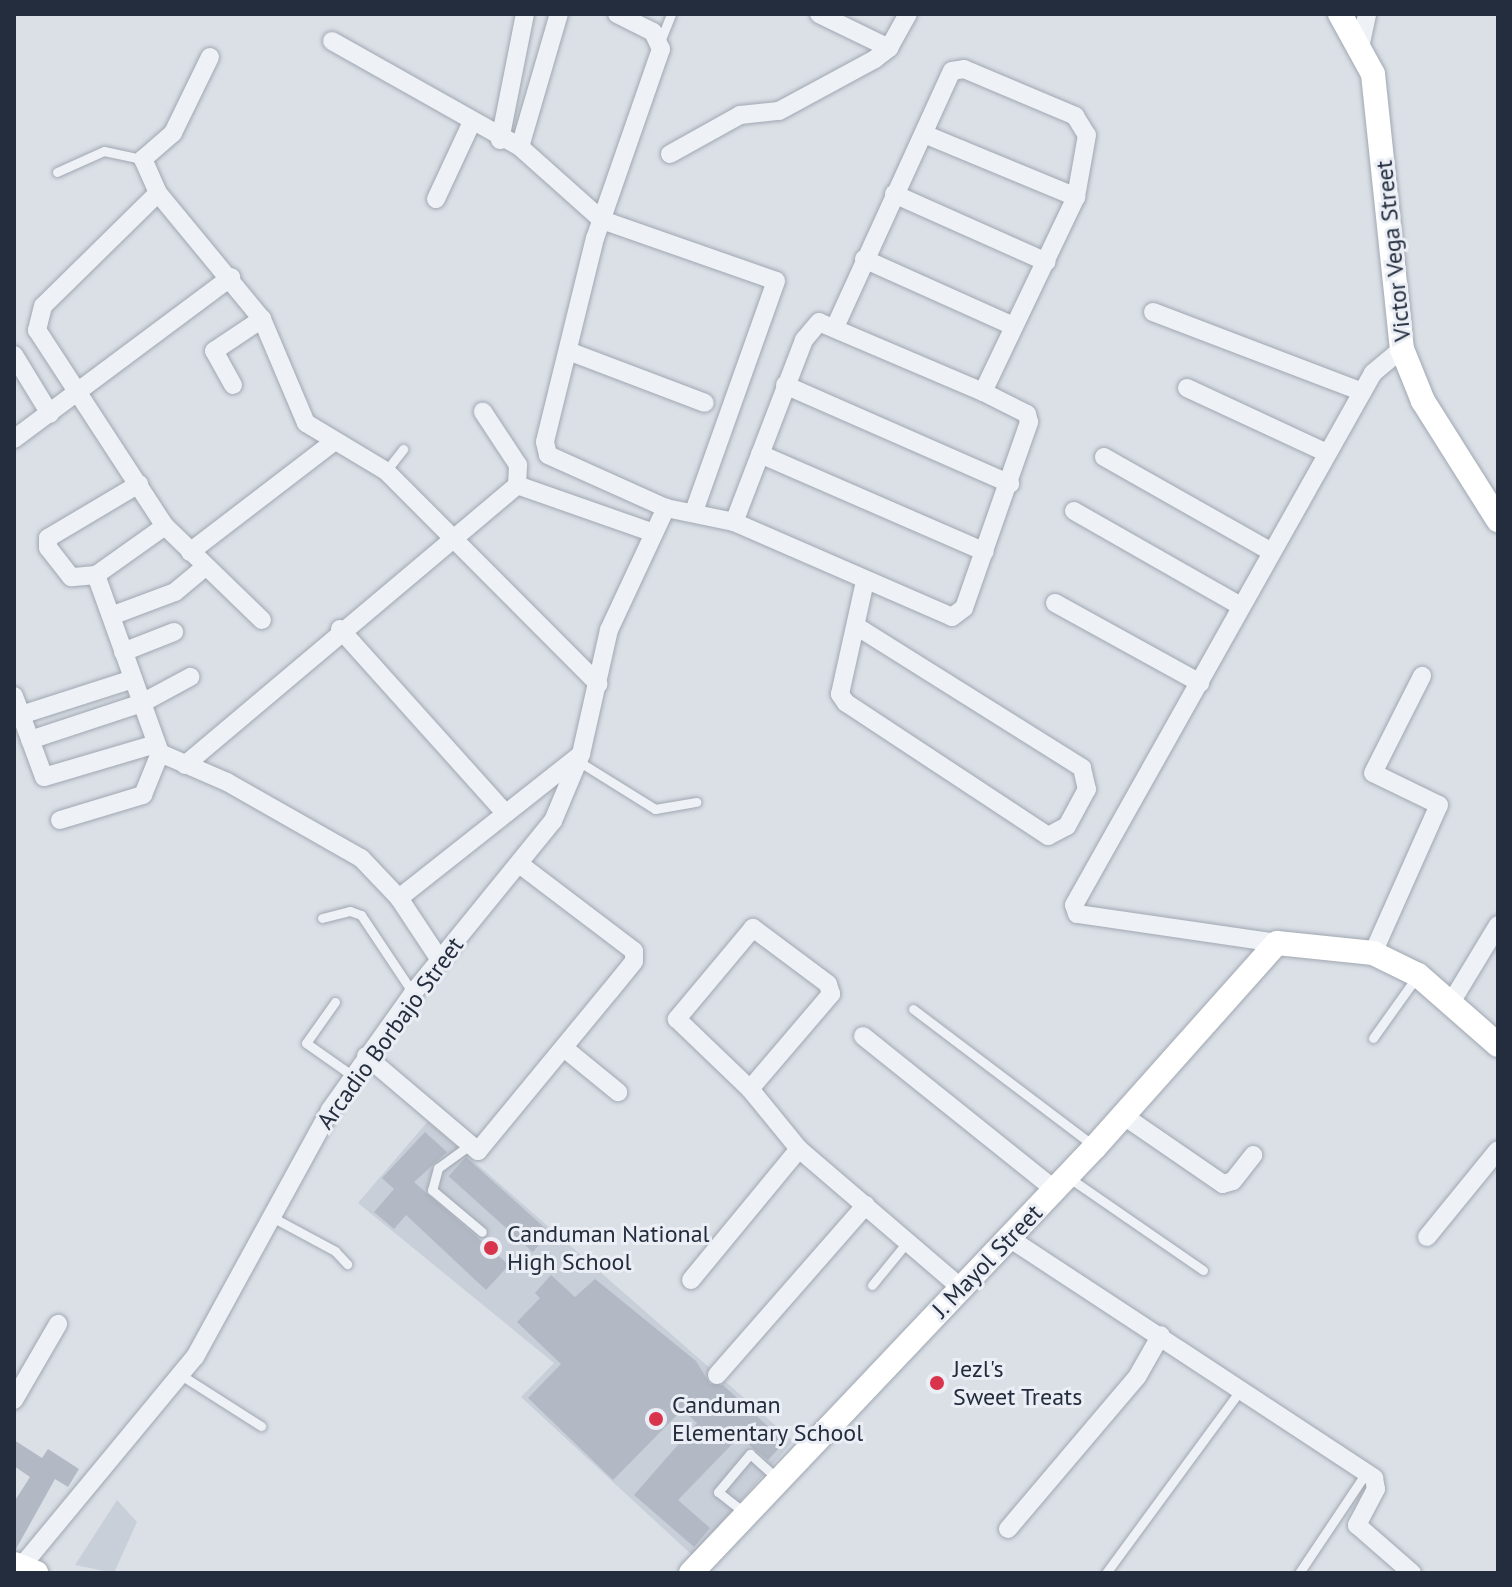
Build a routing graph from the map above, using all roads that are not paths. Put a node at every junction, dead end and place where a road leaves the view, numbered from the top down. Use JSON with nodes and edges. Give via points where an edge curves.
{"nodes":[{"id":1,"x":525,"y":14,"type":"edge"},
{"id":2,"x":559,"y":14,"type":"edge"},
{"id":3,"x":617,"y":14,"type":"edge"},
{"id":4,"x":671,"y":14,"type":"edge"},
{"id":5,"x":819,"y":14,"type":"edge"},
{"id":6,"x":908,"y":14,"type":"edge"},
{"id":7,"x":1340,"y":14,"type":"edge"},
{"id":8,"x":1367,"y":14,"type":"edge"},
{"id":9,"x":661,"y":39,"type":"junction"},
{"id":10,"x":332,"y":41,"type":"dead end"},
{"id":11,"x":1361,"y":43,"type":"junction"},
{"id":12,"x":889,"y":48,"type":"junction"},
{"id":13,"x":210,"y":57,"type":"dead end"},
{"id":14,"x":471,"y":124,"type":"junction"},
{"id":15,"x":924,"y":134,"type":"junction"},
{"id":16,"x":500,"y":140,"type":"junction"},
{"id":17,"x":520,"y":147,"type":"junction"},
{"id":18,"x":670,"y":154,"type":"dead end"},
{"id":19,"x":143,"y":159,"type":"junction"},
{"id":20,"x":57,"y":172,"type":"dead end"},
{"id":21,"x":158,"y":193,"type":"junction"},
{"id":22,"x":894,"y":194,"type":"junction"},
{"id":23,"x":1076,"y":197,"type":"junction"},
{"id":24,"x":436,"y":199,"type":"dead end"},
{"id":25,"x":602,"y":220,"type":"junction"},
{"id":26,"x":864,"y":259,"type":"junction"},
{"id":27,"x":1047,"y":262,"type":"junction"},
{"id":28,"x":231,"y":277,"type":"junction"},
{"id":29,"x":1153,"y":312,"type":"dead end"},
{"id":30,"x":262,"y":319,"type":"junction"},
{"id":31,"x":836,"y":325,"type":"junction"},
{"id":32,"x":1013,"y":326,"type":"junction"},
{"id":33,"x":1402,"y":349,"type":"junction"},
{"id":34,"x":571,"y":352,"type":"junction"},
{"id":35,"x":14,"y":355,"type":"edge"},
{"id":36,"x":233,"y":385,"type":"dead end"},
{"id":37,"x":785,"y":385,"type":"junction"},
{"id":38,"x":1187,"y":388,"type":"dead end"},
{"id":39,"x":78,"y":391,"type":"junction"},
{"id":40,"x":983,"y":392,"type":"junction"},
{"id":41,"x":1362,"y":392,"type":"junction"},
{"id":42,"x":705,"y":403,"type":"dead end"},
{"id":43,"x":483,"y":412,"type":"dead end"},
{"id":44,"x":50,"y":414,"type":"junction"},
{"id":45,"x":14,"y":439,"type":"edge"},
{"id":46,"x":332,"y":443,"type":"junction"},
{"id":47,"x":403,"y":449,"type":"dead end"},
{"id":48,"x":1327,"y":453,"type":"junction"},
{"id":49,"x":760,"y":454,"type":"junction"},
{"id":50,"x":1104,"y":457,"type":"dead end"},
{"id":51,"x":386,"y":471,"type":"junction"},
{"id":52,"x":139,"y":484,"type":"junction"},
{"id":53,"x":1010,"y":484,"type":"junction"},
{"id":54,"x":517,"y":485,"type":"junction"},
{"id":55,"x":666,"y":508,"type":"junction"},
{"id":56,"x":1074,"y":511,"type":"dead end"},
{"id":57,"x":713,"y":516,"type":"junction"},
{"id":58,"x":1498,"y":520,"type":"edge"},
{"id":59,"x":165,"y":526,"type":"junction"},
{"id":60,"x":651,"y":532,"type":"junction"},
{"id":61,"x":453,"y":545,"type":"junction"},
{"id":62,"x":1270,"y":551,"type":"junction"},
{"id":63,"x":190,"y":552,"type":"junction"},
{"id":64,"x":985,"y":552,"type":"junction"},
{"id":65,"x":206,"y":566,"type":"junction"},
{"id":66,"x":96,"y":575,"type":"junction"},
{"id":67,"x":865,"y":581,"type":"junction"},
{"id":68,"x":1055,"y":603,"type":"dead end"},
{"id":69,"x":1239,"y":605,"type":"junction"},
{"id":70,"x":111,"y":616,"type":"junction"},
{"id":71,"x":262,"y":620,"type":"dead end"},
{"id":72,"x":856,"y":626,"type":"junction"},
{"id":73,"x":340,"y":629,"type":"junction"},
{"id":74,"x":174,"y":632,"type":"dead end"},
{"id":75,"x":123,"y":652,"type":"junction"},
{"id":76,"x":1422,"y":676,"type":"dead end"},
{"id":77,"x":190,"y":677,"type":"dead end"},
{"id":78,"x":133,"y":679,"type":"junction"},
{"id":79,"x":1200,"y":683,"type":"junction"},
{"id":80,"x":598,"y":684,"type":"junction"},
{"id":81,"x":14,"y":696,"type":"edge"},
{"id":82,"x":142,"y":703,"type":"junction"},
{"id":83,"x":21,"y":715,"type":"junction"},
{"id":84,"x":30,"y":740,"type":"junction"},
{"id":85,"x":158,"y":749,"type":"junction"},
{"id":86,"x":580,"y":758,"type":"junction"},
{"id":87,"x":185,"y":765,"type":"junction"},
{"id":88,"x":696,"y":802,"type":"dead end"},
{"id":89,"x":505,"y":813,"type":"junction"},
{"id":90,"x":60,"y":820,"type":"dead end"},
{"id":91,"x":522,"y":866,"type":"junction"},
{"id":92,"x":399,"y":898,"type":"junction"},
{"id":93,"x":322,"y":918,"type":"dead end"},
{"id":94,"x":1498,"y":925,"type":"edge"},
{"id":95,"x":1277,"y":943,"type":"junction"},
{"id":96,"x":1373,"y":953,"type":"junction"},
{"id":97,"x":440,"y":960,"type":"junction"},
{"id":98,"x":1418,"y":975,"type":"junction"},
{"id":99,"x":413,"y":993,"type":"junction"},
{"id":100,"x":1452,"y":1001,"type":"junction"},
{"id":101,"x":335,"y":1002,"type":"dead end"},
{"id":102,"x":913,"y":1009,"type":"dead end"},
{"id":103,"x":863,"y":1036,"type":"dead end"},
{"id":104,"x":1373,"y":1038,"type":"dead end"},
{"id":105,"x":1498,"y":1045,"type":"edge"},
{"id":106,"x":564,"y":1048,"type":"junction"},
{"id":107,"x":366,"y":1056,"type":"junction"},
{"id":108,"x":353,"y":1076,"type":"junction"},
{"id":109,"x":750,"y":1089,"type":"junction"},
{"id":110,"x":618,"y":1092,"type":"dead end"},
{"id":111,"x":1124,"y":1116,"type":"junction"},
{"id":112,"x":471,"y":1144,"type":"junction"},
{"id":113,"x":1095,"y":1147,"type":"junction"},
{"id":114,"x":799,"y":1149,"type":"junction"},
{"id":115,"x":1498,"y":1150,"type":"edge"},
{"id":116,"x":1253,"y":1155,"type":"dead end"},
{"id":117,"x":1061,"y":1183,"type":"junction"},
{"id":118,"x":866,"y":1205,"type":"junction"},
{"id":119,"x":270,"y":1216,"type":"junction"},
{"id":120,"x":482,"y":1232,"type":"dead end"},
{"id":121,"x":1427,"y":1237,"type":"dead end"},
{"id":122,"x":1009,"y":1238,"type":"junction"},
{"id":123,"x":908,"y":1241,"type":"junction"},
{"id":124,"x":347,"y":1264,"type":"dead end"},
{"id":125,"x":1203,"y":1270,"type":"dead end"},
{"id":126,"x":691,"y":1280,"type":"dead end"},
{"id":127,"x":872,"y":1285,"type":"dead end"},
{"id":128,"x":961,"y":1288,"type":"junction"},
{"id":129,"x":58,"y":1324,"type":"dead end"},
{"id":130,"x":1161,"y":1335,"type":"junction"},
{"id":131,"x":181,"y":1375,"type":"junction"},
{"id":132,"x":717,"y":1375,"type":"dead end"},
{"id":133,"x":1241,"y":1389,"type":"junction"},
{"id":134,"x":14,"y":1400,"type":"edge"},
{"id":135,"x":261,"y":1426,"type":"dead end"},
{"id":136,"x":1366,"y":1473,"type":"junction"},
{"id":137,"x":778,"y":1479,"type":"junction"},
{"id":138,"x":746,"y":1514,"type":"junction"},
{"id":139,"x":1008,"y":1529,"type":"dead end"},
{"id":140,"x":22,"y":1569,"type":"edge"},
{"id":141,"x":699,"y":1570,"type":"edge"},
{"id":142,"x":1106,"y":1573,"type":"edge"},
{"id":143,"x":1299,"y":1573,"type":"edge"},
{"id":144,"x":1412,"y":1573,"type":"edge"}],
"edges":[{"from":1,"to":16,"type":"street"},
{"from":2,"to":17,"type":"street"},
{"from":3,"to":9,"type":"street"},
{"from":4,"to":9,"type":"lane"},
{"from":5,"to":12,"type":"street"},
{"from":6,"to":12,"type":"street"},
{"from":7,"to":11,"type":"street","name":"Victor Vega Street"},
{"from":8,"to":11,"type":"street"},
{"from":9,"to":25,"type":"street"},
{"from":10,"to":14,"type":"street"},
{"from":11,"to":33,"type":"street","name":"Victor Vega Street","via":[[1375,89]]},
{"from":12,"to":18,"type":"street","via":[[779,111],[740,115]]},
{"from":13,"to":19,"type":"street","via":[[173,133]]},
{"from":14,"to":16,"type":"street"},
{"from":14,"to":24,"type":"street"},
{"from":15,"to":22,"type":"street"},
{"from":15,"to":23,"type":"street"},
{"from":15,"to":23,"type":"street","via":[[952,71],[964,69],[1080,119],[1087,135]]},
{"from":16,"to":17,"type":"street"},
{"from":17,"to":25,"type":"street"},
{"from":19,"to":20,"type":"lane","via":[[104,151]]},
{"from":19,"to":21,"type":"street"},
{"from":21,"to":28,"type":"street"},
{"from":21,"to":39,"type":"street","via":[[36,315],[37,330]]},
{"from":22,"to":26,"type":"street"},
{"from":22,"to":27,"type":"street"},
{"from":23,"to":27,"type":"street"},
{"from":25,"to":34,"type":"street"},
{"from":25,"to":57,"type":"street","via":[[776,281]]},
{"from":26,"to":31,"type":"street"},
{"from":26,"to":32,"type":"street"},
{"from":27,"to":32,"type":"street"},
{"from":28,"to":30,"type":"street"},
{"from":28,"to":39,"type":"street"},
{"from":29,"to":41,"type":"street"},
{"from":30,"to":36,"type":"street","via":[[214,351]]},
{"from":30,"to":46,"type":"street","via":[[306,423]]},
{"from":31,"to":37,"type":"street","via":[[810,326]]},
{"from":31,"to":40,"type":"street"},
{"from":32,"to":40,"type":"street"},
{"from":33,"to":41,"type":"street","via":[[1373,373]]},
{"from":33,"to":58,"type":"street","name":"Victor Vega Street","via":[[1423,401]]},
{"from":34,"to":42,"type":"street"},
{"from":34,"to":55,"type":"street","via":[[545,442],[548,455]]},
{"from":35,"to":44,"type":"street"},
{"from":37,"to":49,"type":"street"},
{"from":37,"to":53,"type":"street"},
{"from":38,"to":48,"type":"street"},
{"from":39,"to":44,"type":"street"},
{"from":39,"to":52,"type":"street"},
{"from":40,"to":53,"type":"street","via":[[1027,414]]},
{"from":41,"to":48,"type":"street"},
{"from":43,"to":54,"type":"street","via":[[518,465]]},
{"from":44,"to":45,"type":"street"},
{"from":46,"to":51,"type":"street"},
{"from":46,"to":63,"type":"street"},
{"from":47,"to":51,"type":"lane"},
{"from":48,"to":62,"type":"street"},
{"from":49,"to":57,"type":"street"},
{"from":49,"to":64,"type":"street"},
{"from":50,"to":62,"type":"street"},
{"from":51,"to":61,"type":"street"},
{"from":52,"to":59,"type":"street"},
{"from":52,"to":66,"type":"street","via":[[48,538],[48,548],[71,577]]},
{"from":53,"to":64,"type":"street"},
{"from":54,"to":60,"type":"street"},
{"from":54,"to":61,"type":"street"},
{"from":55,"to":57,"type":"street"},
{"from":55,"to":60,"type":"street","name":"Arcadio Borbajo Street"},
{"from":56,"to":69,"type":"street"},
{"from":57,"to":67,"type":"street"},
{"from":59,"to":63,"type":"street"},
{"from":59,"to":66,"type":"street"},
{"from":60,"to":80,"type":"street","name":"Arcadio Borbajo Street","via":[[609,630]]},
{"from":61,"to":73,"type":"street"},
{"from":61,"to":80,"type":"street"},
{"from":62,"to":69,"type":"street"},
{"from":63,"to":65,"type":"street"},
{"from":64,"to":67,"type":"street","via":[[964,608],[952,617]]},
{"from":65,"to":70,"type":"street","via":[[175,592]]},
{"from":65,"to":71,"type":"street"},
{"from":66,"to":70,"type":"street"},
{"from":67,"to":72,"type":"street"},
{"from":68,"to":79,"type":"street"},
{"from":69,"to":79,"type":"street"},
{"from":70,"to":75,"type":"street"},
{"from":72,"to":72,"type":"street","via":[[1082,768],[1087,789],[1067,826],[1048,836],[854,711],[840,694]]},
{"from":73,"to":87,"type":"street"},
{"from":73,"to":89,"type":"street"},
{"from":74,"to":75,"type":"street"},
{"from":75,"to":78,"type":"street"},
{"from":76,"to":96,"type":"street","via":[[1373,773],[1439,805]]},
{"from":77,"to":82,"type":"street"},
{"from":78,"to":82,"type":"street"},
{"from":78,"to":83,"type":"street"},
{"from":79,"to":95,"type":"street","via":[[1074,911]]},
{"from":80,"to":86,"type":"street","name":"Arcadio Borbajo Street"},
{"from":81,"to":83,"type":"street"},
{"from":82,"to":84,"type":"street"},
{"from":82,"to":85,"type":"street"},
{"from":83,"to":84,"type":"street"},
{"from":84,"to":85,"type":"street","via":[[44,777]]},
{"from":85,"to":87,"type":"street"},
{"from":85,"to":90,"type":"street","via":[[143,795]]},
{"from":86,"to":88,"type":"lane","via":[[655,809]]},
{"from":86,"to":89,"type":"street"},
{"from":86,"to":91,"type":"street","name":"Arcadio Borbajo Street","via":[[553,821]]},
{"from":87,"to":92,"type":"street","via":[[227,782],[361,858]]},
{"from":89,"to":92,"type":"street"},
{"from":91,"to":97,"type":"street","name":"Arcadio Borbajo Street"},
{"from":91,"to":106,"type":"street","via":[[635,956]]},
{"from":92,"to":97,"type":"street"},
{"from":93,"to":99,"type":"lane","via":[[350,911],[361,915]]},
{"from":94,"to":100,"type":"street"},
{"from":95,"to":96,"type":"street"},
{"from":95,"to":111,"type":"street","name":"J. Mayol Street"},
{"from":96,"to":98,"type":"street"},
{"from":97,"to":99,"type":"street","name":"Arcadio Borbajo Street"},
{"from":98,"to":100,"type":"street"},
{"from":98,"to":104,"type":"lane"},
{"from":99,"to":107,"type":"street","name":"Arcadio Borbajo Street"},
{"from":100,"to":105,"type":"street"},
{"from":101,"to":108,"type":"lane","via":[[306,1043]]},
{"from":102,"to":113,"type":"lane"},
{"from":103,"to":117,"type":"street"},
{"from":106,"to":110,"type":"street"},
{"from":106,"to":112,"type":"street","via":[[478,1151]]},
{"from":107,"to":108,"type":"street","name":"Arcadio Borbajo Street"},
{"from":107,"to":112,"type":"street"},
{"from":108,"to":119,"type":"street","name":"Arcadio Borbajo Street"},
{"from":109,"to":109,"type":"street","via":[[677,1019],[753,928],[828,984],[831,994]]},
{"from":109,"to":114,"type":"street"},
{"from":111,"to":113,"type":"street","name":"J. Mayol Street"},
{"from":111,"to":116,"type":"street","via":[[1223,1184],[1233,1181]]},
{"from":112,"to":120,"type":"lane","via":[[438,1168],[432,1190]]},
{"from":113,"to":117,"type":"street","name":"J. Mayol Street"},
{"from":114,"to":118,"type":"street"},
{"from":114,"to":126,"type":"street"},
{"from":115,"to":121,"type":"street"},
{"from":117,"to":122,"type":"street","name":"J. Mayol Street"},
{"from":117,"to":125,"type":"lane"},
{"from":118,"to":123,"type":"street"},
{"from":118,"to":132,"type":"street"},
{"from":119,"to":124,"type":"lane","via":[[335,1251]]},
{"from":119,"to":131,"type":"street","name":"Arcadio Borbajo Street","via":[[238,1286]]},
{"from":122,"to":128,"type":"street","name":"J. Mayol Street"},
{"from":122,"to":130,"type":"street"},
{"from":123,"to":127,"type":"lane"},
{"from":123,"to":128,"type":"street"},
{"from":128,"to":137,"type":"street","name":"J. Mayol Street"},
{"from":129,"to":134,"type":"street"},
{"from":130,"to":133,"type":"street"},
{"from":130,"to":139,"type":"street","via":[[1137,1377]]},
{"from":131,"to":135,"type":"lane"},
{"from":131,"to":140,"type":"street","name":"Arcadio Borbajo Street"},
{"from":133,"to":136,"type":"street"},
{"from":133,"to":142,"type":"lane"},
{"from":136,"to":143,"type":"lane"},
{"from":136,"to":144,"type":"street","via":[[1377,1483],[1358,1519],[1360,1532]]},
{"from":137,"to":138,"type":"street","name":"J. Mayol Street"},
{"from":137,"to":138,"type":"lane","via":[[750,1454],[718,1492]]},
{"from":138,"to":141,"type":"street","name":"J. Mayol Street"}]}
